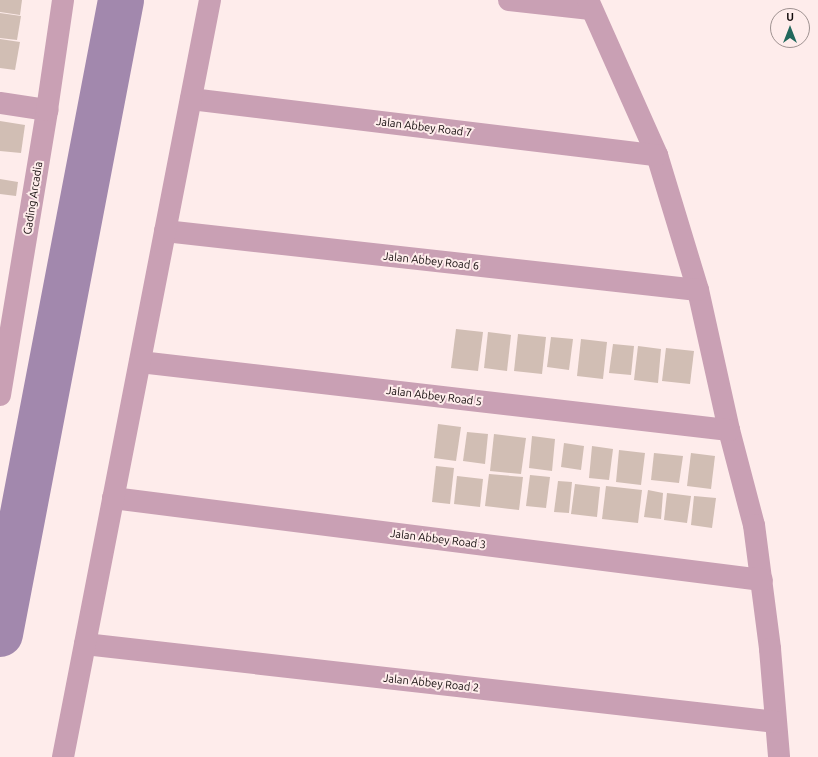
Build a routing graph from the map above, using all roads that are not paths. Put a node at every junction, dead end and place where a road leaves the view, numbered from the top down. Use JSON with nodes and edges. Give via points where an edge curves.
{"nodes":[{"id":1,"x":64,"y":0,"type":"edge"},
{"id":2,"x":210,"y":0,"type":"edge"},
{"id":3,"x":509,"y":0,"type":"edge"},
{"id":4,"x":590,"y":4,"type":"edge"},
{"id":5,"x":191,"y":100,"type":"junction"},
{"id":6,"x":0,"y":103,"type":"edge"},
{"id":7,"x":47,"y":110,"type":"junction"},
{"id":8,"x":657,"y":155,"type":"junction"},
{"id":9,"x":165,"y":231,"type":"junction"},
{"id":10,"x":698,"y":290,"type":"junction"},
{"id":11,"x":140,"y":362,"type":"junction"},
{"id":12,"x":0,"y":395,"type":"edge"},
{"id":13,"x":729,"y":430,"type":"junction"},
{"id":14,"x":113,"y":498,"type":"junction"},
{"id":15,"x":762,"y":580,"type":"junction"},
{"id":16,"x":85,"y":644,"type":"junction"},
{"id":17,"x":776,"y":722,"type":"junction"},
{"id":18,"x":63,"y":757,"type":"edge"},
{"id":19,"x":779,"y":757,"type":"edge"}],
"edges":[{"from":1,"to":7,"type":"street","name":"Gading Arcadia"},
{"from":2,"to":5,"type":"street"},
{"from":3,"to":4,"type":"street"},
{"from":4,"to":8,"type":"street"},
{"from":5,"to":8,"type":"street","name":"Jalan Abbey Road 7"},
{"from":5,"to":9,"type":"street"},
{"from":6,"to":7,"type":"street"},
{"from":7,"to":12,"type":"street","name":"Gading Arcadia"},
{"from":8,"to":10,"type":"street"},
{"from":9,"to":10,"type":"street","name":"Jalan Abbey Road 6"},
{"from":9,"to":11,"type":"street"},
{"from":10,"to":13,"type":"street"},
{"from":11,"to":13,"type":"street","name":"Jalan Abbey Road 5"},
{"from":11,"to":14,"type":"street"},
{"from":13,"to":15,"type":"street","via":[[754,525]]},
{"from":14,"to":15,"type":"street","name":"Jalan Abbey Road 3"},
{"from":14,"to":16,"type":"street"},
{"from":15,"to":17,"type":"street"},
{"from":16,"to":17,"type":"street","name":"Jalan Abbey Road 2"},
{"from":16,"to":18,"type":"street"},
{"from":17,"to":19,"type":"street"}]}
